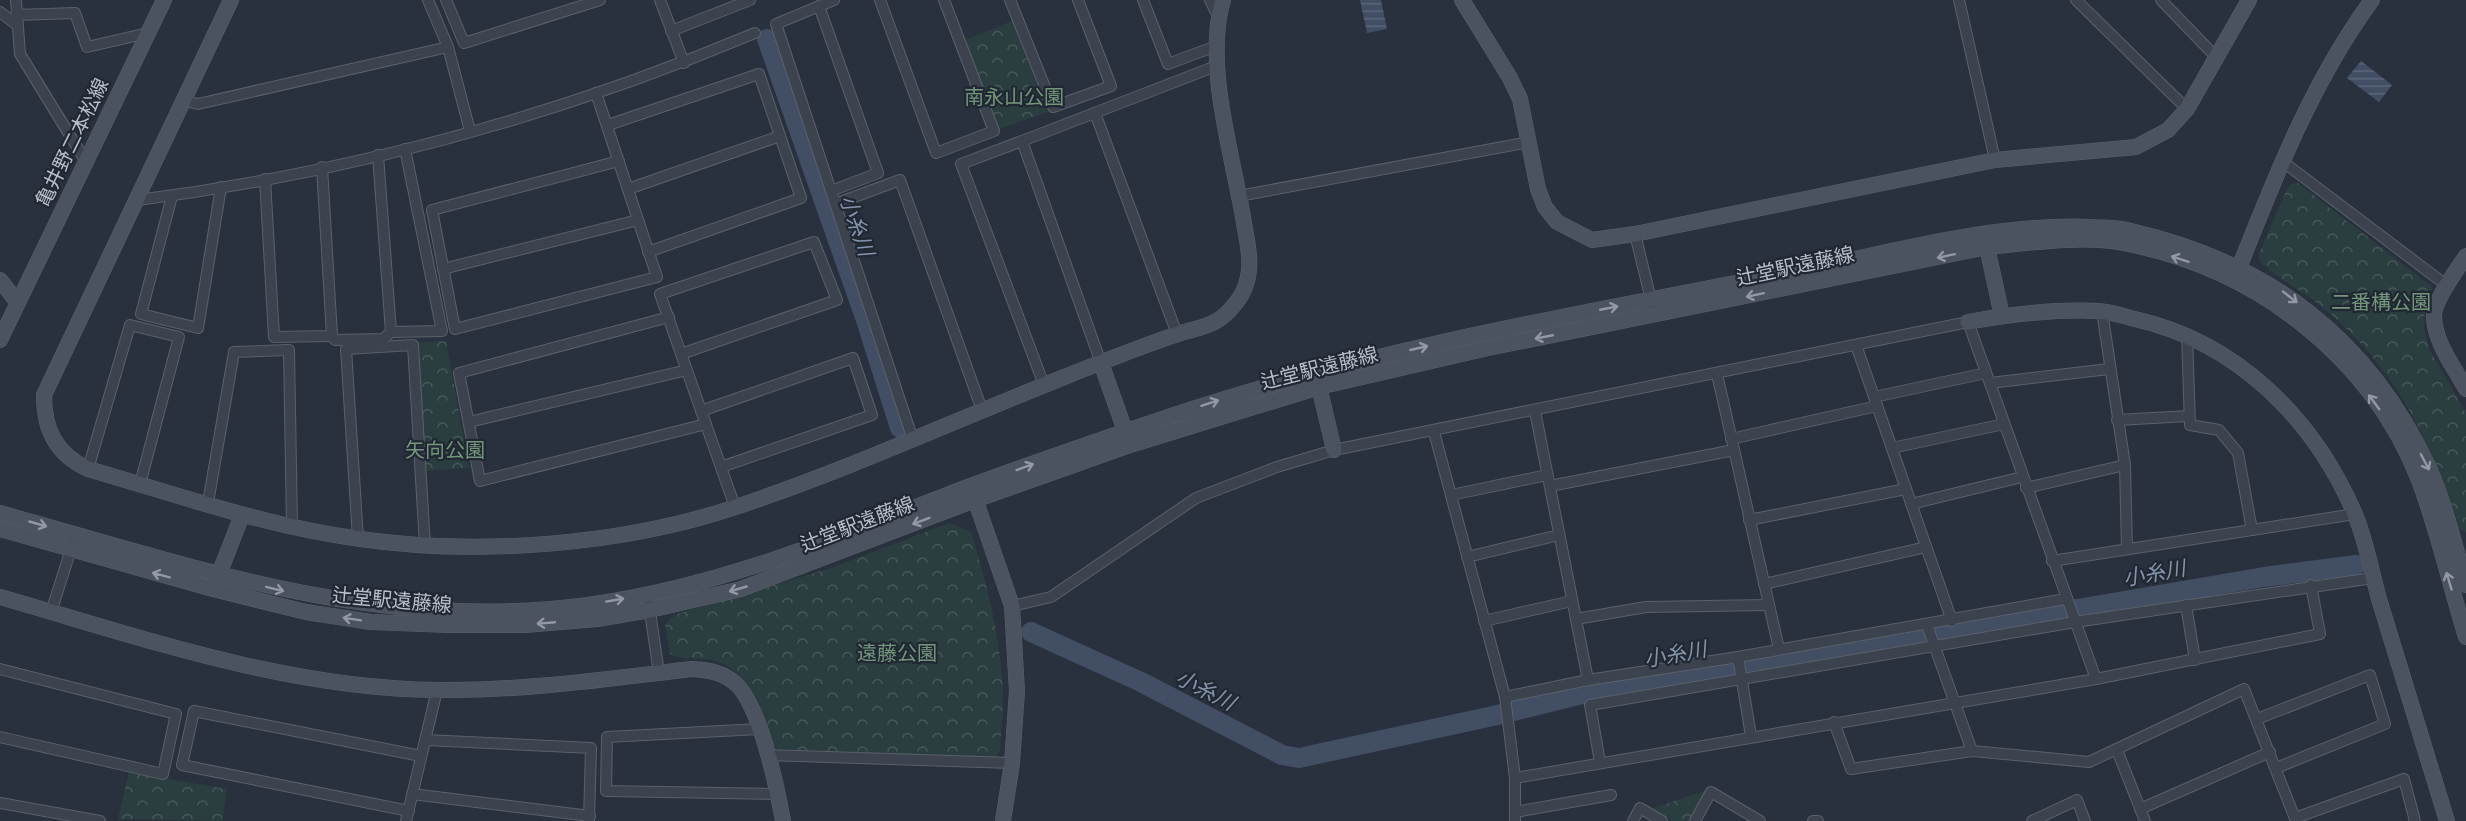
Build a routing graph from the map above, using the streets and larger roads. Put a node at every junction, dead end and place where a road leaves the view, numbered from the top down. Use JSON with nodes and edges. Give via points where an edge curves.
{"nodes":[{"id":1,"x":16,"y":0,"type":"edge"},
{"id":2,"x":164,"y":0,"type":"edge"},
{"id":3,"x":231,"y":0,"type":"edge"},
{"id":4,"x":428,"y":0,"type":"edge"},
{"id":5,"x":446,"y":0,"type":"edge"},
{"id":6,"x":600,"y":0,"type":"edge"},
{"id":7,"x":660,"y":0,"type":"edge"},
{"id":8,"x":750,"y":0,"type":"edge"},
{"id":9,"x":834,"y":0,"type":"edge"},
{"id":10,"x":880,"y":0,"type":"edge"},
{"id":11,"x":945,"y":0,"type":"edge"},
{"id":12,"x":1010,"y":0,"type":"edge"},
{"id":13,"x":1078,"y":0,"type":"edge"},
{"id":14,"x":1143,"y":0,"type":"edge"},
{"id":15,"x":1210,"y":0,"type":"edge"},
{"id":16,"x":1223,"y":0,"type":"edge"},
{"id":17,"x":1462,"y":0,"type":"edge"},
{"id":18,"x":1959,"y":0,"type":"edge"},
{"id":19,"x":2076,"y":0,"type":"edge"},
{"id":20,"x":2161,"y":0,"type":"edge"},
{"id":21,"x":2249,"y":0,"type":"edge"},
{"id":22,"x":2372,"y":0,"type":"edge"},
{"id":23,"x":819,"y":6,"type":"junction"},
{"id":24,"x":0,"y":12,"type":"edge"},
{"id":25,"x":1218,"y":16,"type":"junction"},
{"id":26,"x":16,"y":20,"type":"junction"},
{"id":27,"x":671,"y":31,"type":"junction"},
{"id":28,"x":148,"y":33,"type":"junction"},
{"id":29,"x":755,"y":33,"type":"dead end"},
{"id":30,"x":1216,"y":46,"type":"junction"},
{"id":31,"x":448,"y":47,"type":"junction"},
{"id":32,"x":2217,"y":58,"type":"junction"},
{"id":33,"x":684,"y":63,"type":"junction"},
{"id":34,"x":1216,"y":66,"type":"junction"},
{"id":35,"x":596,"y":93,"type":"junction"},
{"id":36,"x":185,"y":101,"type":"junction"},
{"id":37,"x":2187,"y":109,"type":"junction"},
{"id":38,"x":1095,"y":113,"type":"junction"},
{"id":39,"x":608,"y":126,"type":"junction"},
{"id":40,"x":470,"y":131,"type":"junction"},
{"id":41,"x":780,"y":136,"type":"junction"},
{"id":42,"x":1022,"y":141,"type":"junction"},
{"id":43,"x":1529,"y":142,"type":"junction"},
{"id":44,"x":405,"y":149,"type":"junction"},
{"id":45,"x":378,"y":155,"type":"junction"},
{"id":46,"x":85,"y":160,"type":"junction"},
{"id":47,"x":1995,"y":160,"type":"junction"},
{"id":48,"x":619,"y":161,"type":"junction"},
{"id":49,"x":2282,"y":161,"type":"junction"},
{"id":50,"x":322,"y":167,"type":"junction"},
{"id":51,"x":266,"y":179,"type":"junction"},
{"id":52,"x":221,"y":187,"type":"junction"},
{"id":53,"x":628,"y":189,"type":"junction"},
{"id":54,"x":831,"y":191,"type":"junction"},
{"id":55,"x":172,"y":196,"type":"junction"},
{"id":56,"x":1239,"y":196,"type":"junction"},
{"id":57,"x":138,"y":200,"type":"junction"},
{"id":58,"x":836,"y":204,"type":"junction"},
{"id":59,"x":638,"y":220,"type":"junction"},
{"id":60,"x":1635,"y":234,"type":"junction"},
{"id":61,"x":1987,"y":247,"type":"junction"},
{"id":62,"x":648,"y":252,"type":"junction"},
{"id":63,"x":2466,"y":256,"type":"edge"},
{"id":64,"x":443,"y":269,"type":"junction"},
{"id":65,"x":2237,"y":274,"type":"junction"},
{"id":66,"x":0,"y":280,"type":"edge"},
{"id":67,"x":2446,"y":285,"type":"junction"},
{"id":68,"x":1651,"y":300,"type":"junction"},
{"id":69,"x":17,"y":302,"type":"junction"},
{"id":70,"x":2102,"y":312,"type":"junction"},
{"id":71,"x":1654,"y":316,"type":"junction"},
{"id":72,"x":2002,"y":316,"type":"junction"},
{"id":73,"x":669,"y":318,"type":"junction"},
{"id":74,"x":1968,"y":322,"type":"junction"},
{"id":75,"x":391,"y":332,"type":"junction"},
{"id":76,"x":1177,"y":334,"type":"junction"},
{"id":77,"x":2187,"y":335,"type":"junction"},
{"id":78,"x":332,"y":336,"type":"junction"},
{"id":79,"x":0,"y":340,"type":"edge"},
{"id":80,"x":1856,"y":345,"type":"junction"},
{"id":81,"x":681,"y":354,"type":"junction"},
{"id":82,"x":1101,"y":363,"type":"junction"},
{"id":83,"x":2109,"y":369,"type":"junction"},
{"id":84,"x":687,"y":370,"type":"junction"},
{"id":85,"x":1717,"y":374,"type":"junction"},
{"id":86,"x":1988,"y":378,"type":"junction"},
{"id":87,"x":1317,"y":380,"type":"junction"},
{"id":88,"x":1044,"y":385,"type":"junction"},
{"id":89,"x":2466,"y":389,"type":"edge"},
{"id":90,"x":1876,"y":401,"type":"junction"},
{"id":91,"x":982,"y":410,"type":"junction"},
{"id":92,"x":701,"y":411,"type":"junction"},
{"id":93,"x":1535,"y":411,"type":"junction"},
{"id":94,"x":2189,"y":416,"type":"junction"},
{"id":95,"x":2118,"y":420,"type":"junction"},
{"id":96,"x":469,"y":422,"type":"junction"},
{"id":97,"x":706,"y":424,"type":"junction"},
{"id":98,"x":2004,"y":424,"type":"junction"},
{"id":99,"x":1434,"y":432,"type":"junction"},
{"id":100,"x":912,"y":438,"type":"junction"},
{"id":101,"x":1128,"y":438,"type":"junction"},
{"id":102,"x":1733,"y":445,"type":"junction"},
{"id":103,"x":1892,"y":448,"type":"junction"},
{"id":104,"x":1334,"y":450,"type":"junction"},
{"id":105,"x":2125,"y":465,"type":"junction"},
{"id":106,"x":721,"y":467,"type":"junction"},
{"id":107,"x":88,"y":469,"type":"junction"},
{"id":108,"x":2022,"y":477,"type":"junction"},
{"id":109,"x":1549,"y":481,"type":"junction"},
{"id":110,"x":140,"y":484,"type":"junction"},
{"id":111,"x":2026,"y":488,"type":"junction"},
{"id":112,"x":1906,"y":489,"type":"junction"},
{"id":113,"x":973,"y":493,"type":"junction"},
{"id":114,"x":1451,"y":495,"type":"junction"},
{"id":115,"x":208,"y":503,"type":"junction"},
{"id":116,"x":1911,"y":504,"type":"junction"},
{"id":117,"x":735,"y":507,"type":"junction"},
{"id":118,"x":0,"y":513,"type":"edge"},
{"id":119,"x":2355,"y":514,"type":"junction"},
{"id":120,"x":242,"y":515,"type":"junction"},
{"id":121,"x":1749,"y":520,"type":"junction"},
{"id":122,"x":292,"y":526,"type":"junction"},
{"id":123,"x":0,"y":529,"type":"edge"},
{"id":124,"x":2252,"y":530,"type":"junction"},
{"id":125,"x":1559,"y":535,"type":"junction"},
{"id":126,"x":358,"y":539,"type":"junction"},
{"id":127,"x":74,"y":541,"type":"junction"},
{"id":128,"x":425,"y":546,"type":"junction"},
{"id":129,"x":1926,"y":547,"type":"junction"},
{"id":130,"x":2127,"y":549,"type":"junction"},
{"id":131,"x":2454,"y":550,"type":"edge"},
{"id":132,"x":1467,"y":557,"type":"junction"},
{"id":133,"x":2052,"y":561,"type":"junction"},
{"id":134,"x":219,"y":575,"type":"junction"},
{"id":135,"x":2373,"y":578,"type":"junction"},
{"id":136,"x":1764,"y":584,"type":"junction"},
{"id":137,"x":2311,"y":585,"type":"junction"},
{"id":138,"x":2466,"y":585,"type":"edge"},
{"id":139,"x":213,"y":590,"type":"junction"},
{"id":140,"x":0,"y":597,"type":"edge"},
{"id":141,"x":2065,"y":599,"type":"junction"},
{"id":142,"x":1572,"y":601,"type":"junction"},
{"id":143,"x":648,"y":602,"type":"junction"},
{"id":144,"x":1768,"y":605,"type":"junction"},
{"id":145,"x":2186,"y":605,"type":"junction"},
{"id":146,"x":1012,"y":606,"type":"junction"},
{"id":147,"x":51,"y":612,"type":"junction"},
{"id":148,"x":1576,"y":619,"type":"junction"},
{"id":149,"x":1484,"y":621,"type":"junction"},
{"id":150,"x":1952,"y":621,"type":"junction"},
{"id":151,"x":2074,"y":622,"type":"junction"},
{"id":152,"x":1927,"y":625,"type":"junction"},
{"id":153,"x":2466,"y":637,"type":"edge"},
{"id":154,"x":1934,"y":646,"type":"junction"},
{"id":155,"x":1779,"y":649,"type":"junction"},
{"id":156,"x":1738,"y":657,"type":"junction"},
{"id":157,"x":2194,"y":660,"type":"junction"},
{"id":158,"x":0,"y":669,"type":"edge"},
{"id":159,"x":659,"y":673,"type":"junction"},
{"id":160,"x":1742,"y":679,"type":"junction"},
{"id":161,"x":2096,"y":679,"type":"junction"},
{"id":162,"x":1588,"y":680,"type":"junction"},
{"id":163,"x":437,"y":690,"type":"junction"},
{"id":164,"x":1505,"y":698,"type":"junction"},
{"id":165,"x":1953,"y":703,"type":"junction"},
{"id":166,"x":2257,"y":719,"type":"junction"},
{"id":167,"x":1834,"y":722,"type":"junction"},
{"id":168,"x":759,"y":729,"type":"junction"},
{"id":169,"x":1751,"y":736,"type":"junction"},
{"id":170,"x":0,"y":737,"type":"edge"},
{"id":171,"x":425,"y":740,"type":"junction"},
{"id":172,"x":2117,"y":750,"type":"junction"},
{"id":173,"x":1972,"y":751,"type":"junction"},
{"id":174,"x":2270,"y":752,"type":"junction"},
{"id":175,"x":767,"y":755,"type":"junction"},
{"id":176,"x":421,"y":756,"type":"junction"},
{"id":177,"x":1600,"y":762,"type":"junction"},
{"id":178,"x":1012,"y":763,"type":"junction"},
{"id":179,"x":2276,"y":768,"type":"junction"},
{"id":180,"x":1515,"y":778,"type":"junction"},
{"id":181,"x":412,"y":794,"type":"junction"},
{"id":182,"x":778,"y":794,"type":"junction"},
{"id":183,"x":1611,"y":795,"type":"dead end"},
{"id":184,"x":0,"y":803,"type":"edge"},
{"id":185,"x":2140,"y":808,"type":"junction"},
{"id":186,"x":407,"y":816,"type":"edge"},
{"id":187,"x":1515,"y":816,"type":"edge"},
{"id":188,"x":1744,"y":817,"type":"edge"},
{"id":189,"x":590,"y":818,"type":"edge"},
{"id":190,"x":2296,"y":820,"type":"edge"},
{"id":191,"x":100,"y":821,"type":"edge"},
{"id":192,"x":783,"y":821,"type":"edge"},
{"id":193,"x":1003,"y":821,"type":"edge"},
{"id":194,"x":1633,"y":821,"type":"edge"},
{"id":195,"x":1662,"y":821,"type":"edge"},
{"id":196,"x":1695,"y":821,"type":"edge"},
{"id":197,"x":1760,"y":821,"type":"edge"},
{"id":198,"x":1813,"y":821,"type":"edge"},
{"id":199,"x":1818,"y":821,"type":"edge"},
{"id":200,"x":2032,"y":821,"type":"edge"},
{"id":201,"x":2085,"y":821,"type":"edge"},
{"id":202,"x":2145,"y":821,"type":"edge"},
{"id":203,"x":2415,"y":821,"type":"edge"},
{"id":204,"x":2447,"y":821,"type":"edge"}],
"edges":[{"from":1,"to":26,"type":"street"},
{"from":2,"to":28,"type":"street","name":"亀井野二本松線"},
{"from":3,"to":36,"type":"street"},
{"from":4,"to":31,"type":"street"},
{"from":5,"to":6,"type":"street","via":[[464,43]]},
{"from":7,"to":27,"type":"street"},
{"from":8,"to":27,"type":"street"},
{"from":9,"to":23,"type":"street"},
{"from":10,"to":11,"type":"street","via":[[936,153],[994,131]]},
{"from":12,"to":13,"type":"street","via":[[1053,107],[1111,86]]},
{"from":14,"to":30,"type":"street","via":[[1168,64]]},
{"from":15,"to":25,"type":"street"},
{"from":16,"to":25,"type":"street"},
{"from":17,"to":43,"type":"street","via":[[1520,99]]},
{"from":18,"to":47,"type":"street"},
{"from":19,"to":37,"type":"street"},
{"from":20,"to":32,"type":"street"},
{"from":21,"to":32,"type":"street"},
{"from":22,"to":49,"type":"street","via":[[2327,72]]},
{"from":23,"to":54,"type":"street","via":[[776,24]]},
{"from":23,"to":54,"type":"street","via":[[878,172]]},
{"from":24,"to":26,"type":"street"},
{"from":25,"to":30,"type":"street"},
{"from":26,"to":28,"type":"street","via":[[75,13],[87,47]]},
{"from":26,"to":46,"type":"street","via":[[20,54]]},
{"from":27,"to":33,"type":"street"},
{"from":28,"to":46,"type":"street","name":"亀井野二本松線"},
{"from":29,"to":33,"type":"street"},
{"from":30,"to":34,"type":"street"},
{"from":31,"to":36,"type":"street","via":[[208,102]]},
{"from":31,"to":40,"type":"street"},
{"from":32,"to":37,"type":"street"},
{"from":33,"to":35,"type":"street"},
{"from":34,"to":38,"type":"street"},
{"from":34,"to":56,"type":"street"},
{"from":35,"to":39,"type":"street"},
{"from":35,"to":40,"type":"street"},
{"from":36,"to":57,"type":"street"},
{"from":37,"to":47,"type":"street","via":[[2168,130],[2136,147]]},
{"from":38,"to":42,"type":"street"},
{"from":38,"to":76,"type":"street"},
{"from":39,"to":41,"type":"street","via":[[759,74]]},
{"from":39,"to":48,"type":"street"},
{"from":40,"to":44,"type":"street"},
{"from":41,"to":53,"type":"street"},
{"from":41,"to":62,"type":"street","via":[[801,198]]},
{"from":42,"to":82,"type":"street"},
{"from":42,"to":88,"type":"street","via":[[961,164]]},
{"from":43,"to":56,"type":"street"},
{"from":43,"to":60,"type":"street","via":[[1538,189],[1557,222],[1592,240]]},
{"from":44,"to":45,"type":"street"},
{"from":44,"to":75,"type":"street","via":[[442,331]]},
{"from":45,"to":50,"type":"street"},
{"from":45,"to":75,"type":"street"},
{"from":46,"to":69,"type":"street","name":"亀井野二本松線"},
{"from":47,"to":60,"type":"street"},
{"from":48,"to":53,"type":"street"},
{"from":48,"to":64,"type":"street","via":[[432,210]]},
{"from":49,"to":65,"type":"street"},
{"from":49,"to":67,"type":"street"},
{"from":50,"to":51,"type":"street"},
{"from":50,"to":78,"type":"street"},
{"from":51,"to":52,"type":"street"},
{"from":51,"to":78,"type":"street","via":[[274,337]]},
{"from":52,"to":55,"type":"street"},
{"from":52,"to":55,"type":"street","via":[[198,328],[141,314]]},
{"from":53,"to":59,"type":"street"},
{"from":54,"to":58,"type":"street"},
{"from":55,"to":57,"type":"street"},
{"from":56,"to":76,"type":"street","via":[[1251,266],[1243,294],[1218,321]]},
{"from":57,"to":107,"type":"street","via":[[44,395],[48,429],[56,445],[72,462]]},
{"from":58,"to":91,"type":"street","via":[[900,180]]},
{"from":58,"to":100,"type":"street"},
{"from":59,"to":62,"type":"street"},
{"from":59,"to":64,"type":"street"},
{"from":60,"to":68,"type":"street"},
{"from":65,"to":61,"type":"street","name":"辻堂駅遠藤線","one_way":true,"via":[[2122,242],[2051,241]]},
{"from":61,"to":71,"type":"street","name":"辻堂駅遠藤線","one_way":true},
{"from":61,"to":72,"type":"street"},
{"from":62,"to":64,"type":"street","via":[[657,278],[455,330]]},
{"from":63,"to":67,"type":"street"},
{"from":65,"to":68,"type":"street","name":"辻堂駅遠藤線","via":[[2126,229],[2045,225]]},
{"from":65,"to":131,"type":"street","name":"辻堂駅遠藤線","via":[[2315,333],[2349,368],[2389,422]]},
{"from":66,"to":69,"type":"street"},
{"from":67,"to":89,"type":"street","via":[[2433,316],[2443,348]]},
{"from":68,"to":71,"type":"street"},
{"from":87,"to":68,"type":"street","name":"辻堂駅遠藤線","one_way":true,"via":[[1469,336]]},
{"from":69,"to":79,"type":"street","name":"亀井野二本松線"},
{"from":70,"to":72,"type":"street","via":[[2046,311]]},
{"from":70,"to":77,"type":"street"},
{"from":70,"to":83,"type":"street"},
{"from":71,"to":87,"type":"street","name":"辻堂駅遠藤線","one_way":true},
{"from":72,"to":74,"type":"street"},
{"from":73,"to":81,"type":"street"},
{"from":73,"to":81,"type":"street","via":[[660,294],[814,242],[837,300]]},
{"from":73,"to":96,"type":"street","via":[[459,373]]},
{"from":74,"to":80,"type":"street"},
{"from":74,"to":86,"type":"street"},
{"from":75,"to":78,"type":"street","via":[[383,339],[335,340]]},
{"from":76,"to":82,"type":"street"},
{"from":77,"to":94,"type":"street"},
{"from":77,"to":119,"type":"street","via":[[2260,379],[2296,418],[2326,460]]},
{"from":80,"to":85,"type":"street"},
{"from":80,"to":90,"type":"street"},
{"from":81,"to":84,"type":"street"},
{"from":82,"to":88,"type":"street"},
{"from":82,"to":101,"type":"street"},
{"from":83,"to":86,"type":"street"},
{"from":83,"to":95,"type":"street"},
{"from":84,"to":92,"type":"street"},
{"from":84,"to":96,"type":"street"},
{"from":85,"to":93,"type":"street"},
{"from":85,"to":102,"type":"street"},
{"from":86,"to":90,"type":"street"},
{"from":86,"to":98,"type":"street"},
{"from":87,"to":101,"type":"street","name":"辻堂駅遠藤線"},
{"from":87,"to":104,"type":"street"},
{"from":88,"to":91,"type":"street"},
{"from":90,"to":102,"type":"street"},
{"from":90,"to":103,"type":"street"},
{"from":91,"to":100,"type":"street"},
{"from":92,"to":97,"type":"street"},
{"from":92,"to":106,"type":"street","via":[[853,358],[872,415]]},
{"from":93,"to":99,"type":"street"},
{"from":93,"to":109,"type":"street"},
{"from":94,"to":95,"type":"street"},
{"from":94,"to":124,"type":"street","via":[[2190,425],[2219,430],[2238,453]]},
{"from":95,"to":105,"type":"street"},
{"from":96,"to":97,"type":"street","via":[[480,481]]},
{"from":97,"to":106,"type":"street"},
{"from":98,"to":103,"type":"street"},
{"from":98,"to":108,"type":"street"},
{"from":99,"to":104,"type":"street"},
{"from":99,"to":114,"type":"street"},
{"from":100,"to":117,"type":"street"},
{"from":101,"to":113,"type":"street","name":"辻堂駅遠藤線"},
{"from":102,"to":109,"type":"street"},
{"from":102,"to":121,"type":"street"},
{"from":103,"to":112,"type":"street"},
{"from":104,"to":146,"type":"street","via":[[1196,498],[1051,597]]},
{"from":105,"to":111,"type":"street"},
{"from":105,"to":130,"type":"street"},
{"from":106,"to":117,"type":"street"},
{"from":107,"to":110,"type":"street"},
{"from":107,"to":110,"type":"street","via":[[130,325],[180,337]]},
{"from":108,"to":111,"type":"street"},
{"from":108,"to":116,"type":"street"},
{"from":109,"to":114,"type":"street"},
{"from":109,"to":125,"type":"street"},
{"from":110,"to":115,"type":"street"},
{"from":111,"to":133,"type":"street"},
{"from":112,"to":116,"type":"street"},
{"from":112,"to":121,"type":"street"},
{"from":113,"to":143,"type":"street","name":"辻堂駅遠藤線","via":[[741,589]]},
{"from":113,"to":146,"type":"street"},
{"from":114,"to":132,"type":"street"},
{"from":115,"to":120,"type":"street"},
{"from":115,"to":122,"type":"street","via":[[234,352],[290,350]]},
{"from":116,"to":129,"type":"street"},
{"from":117,"to":128,"type":"street","via":[[613,535],[495,546]]},
{"from":118,"to":127,"type":"street","name":"辻堂駅遠藤線","one_way":true},
{"from":119,"to":124,"type":"street"},
{"from":119,"to":135,"type":"street"},
{"from":120,"to":122,"type":"street"},
{"from":120,"to":134,"type":"street"},
{"from":121,"to":136,"type":"street"},
{"from":122,"to":126,"type":"street"},
{"from":123,"to":127,"type":"street","name":"辻堂駅遠藤線"},
{"from":124,"to":130,"type":"street"},
{"from":125,"to":132,"type":"street"},
{"from":125,"to":142,"type":"street"},
{"from":126,"to":128,"type":"street"},
{"from":126,"to":128,"type":"street","via":[[346,349],[413,345]]},
{"from":127,"to":134,"type":"street","name":"辻堂駅遠藤線"},
{"from":139,"to":127,"type":"street","name":"辻堂駅遠藤線","one_way":true},
{"from":127,"to":147,"type":"street"},
{"from":129,"to":136,"type":"street"},
{"from":129,"to":150,"type":"street"},
{"from":130,"to":133,"type":"street"},
{"from":131,"to":138,"type":"street","name":"辻堂駅遠藤線"},
{"from":153,"to":131,"type":"street","name":"辻堂駅遠藤線","one_way":true},
{"from":132,"to":149,"type":"street"},
{"from":133,"to":141,"type":"street"},
{"from":134,"to":139,"type":"street"},
{"from":134,"to":143,"type":"street","name":"辻堂駅遠藤線","one_way":true,"via":[[283,591],[428,611]]},
{"from":135,"to":137,"type":"street"},
{"from":135,"to":204,"type":"street"},
{"from":136,"to":144,"type":"street"},
{"from":137,"to":145,"type":"street"},
{"from":137,"to":157,"type":"street","via":[[2320,634]]},
{"from":143,"to":139,"type":"street","name":"辻堂駅遠藤線","one_way":true,"via":[[597,619],[525,625],[404,623],[306,612]]},
{"from":140,"to":147,"type":"street"},
{"from":141,"to":150,"type":"street"},
{"from":141,"to":151,"type":"street"},
{"from":142,"to":148,"type":"street"},
{"from":142,"to":149,"type":"street"},
{"from":143,"to":159,"type":"street"},
{"from":144,"to":148,"type":"street","via":[[1646,607]]},
{"from":144,"to":155,"type":"street"},
{"from":145,"to":151,"type":"street"},
{"from":145,"to":157,"type":"street"},
{"from":146,"to":178,"type":"street","via":[[1017,691]]},
{"from":147,"to":163,"type":"street","via":[[254,667],[368,685]]},
{"from":148,"to":162,"type":"street"},
{"from":149,"to":164,"type":"street"},
{"from":150,"to":152,"type":"street"},
{"from":151,"to":154,"type":"street"},
{"from":151,"to":161,"type":"street"},
{"from":152,"to":154,"type":"street"},
{"from":152,"to":155,"type":"street"},
{"from":154,"to":160,"type":"street"},
{"from":154,"to":165,"type":"street"},
{"from":155,"to":156,"type":"street"},
{"from":156,"to":160,"type":"street"},
{"from":156,"to":162,"type":"street"},
{"from":157,"to":161,"type":"street"},
{"from":158,"to":170,"type":"street","via":[[176,714],[163,774]]},
{"from":159,"to":163,"type":"street","via":[[560,685]]},
{"from":159,"to":168,"type":"street","via":[[692,669],[723,675],[746,695]]},
{"from":160,"to":169,"type":"street"},
{"from":160,"to":177,"type":"street","via":[[1590,705]]},
{"from":161,"to":165,"type":"street"},
{"from":162,"to":164,"type":"street"},
{"from":163,"to":171,"type":"street"},
{"from":164,"to":180,"type":"street"},
{"from":165,"to":167,"type":"street"},
{"from":165,"to":173,"type":"street"},
{"from":166,"to":172,"type":"street","via":[[2244,689]]},
{"from":166,"to":174,"type":"street"},
{"from":166,"to":179,"type":"street","via":[[2370,675],[2385,724]]},
{"from":167,"to":169,"type":"street"},
{"from":167,"to":173,"type":"street","via":[[1851,769]]},
{"from":168,"to":175,"type":"street"},
{"from":168,"to":182,"type":"street","via":[[607,737],[606,791]]},
{"from":169,"to":177,"type":"street"},
{"from":171,"to":176,"type":"street"},
{"from":171,"to":189,"type":"street","via":[[591,748]]},
{"from":172,"to":173,"type":"street","via":[[2089,762]]},
{"from":172,"to":185,"type":"street"},
{"from":174,"to":179,"type":"street"},
{"from":174,"to":185,"type":"street"},
{"from":175,"to":178,"type":"street"},
{"from":175,"to":182,"type":"street"},
{"from":176,"to":181,"type":"street"},
{"from":176,"to":186,"type":"street","via":[[194,711],[182,765]]},
{"from":177,"to":180,"type":"street"},
{"from":178,"to":193,"type":"street"},
{"from":179,"to":190,"type":"street"},
{"from":180,"to":187,"type":"street"},
{"from":181,"to":186,"type":"street"},
{"from":181,"to":189,"type":"street"},
{"from":182,"to":192,"type":"street"},
{"from":183,"to":187,"type":"street"},
{"from":184,"to":191,"type":"street"},
{"from":185,"to":202,"type":"street"},
{"from":188,"to":196,"type":"street","via":[[1711,792]]},
{"from":188,"to":197,"type":"street"},
{"from":190,"to":203,"type":"street","via":[[2403,779]]},
{"from":194,"to":195,"type":"street","via":[[1640,808]]},
{"from":198,"to":199,"type":"street"},
{"from":200,"to":201,"type":"street","via":[[2077,800]]}]}
